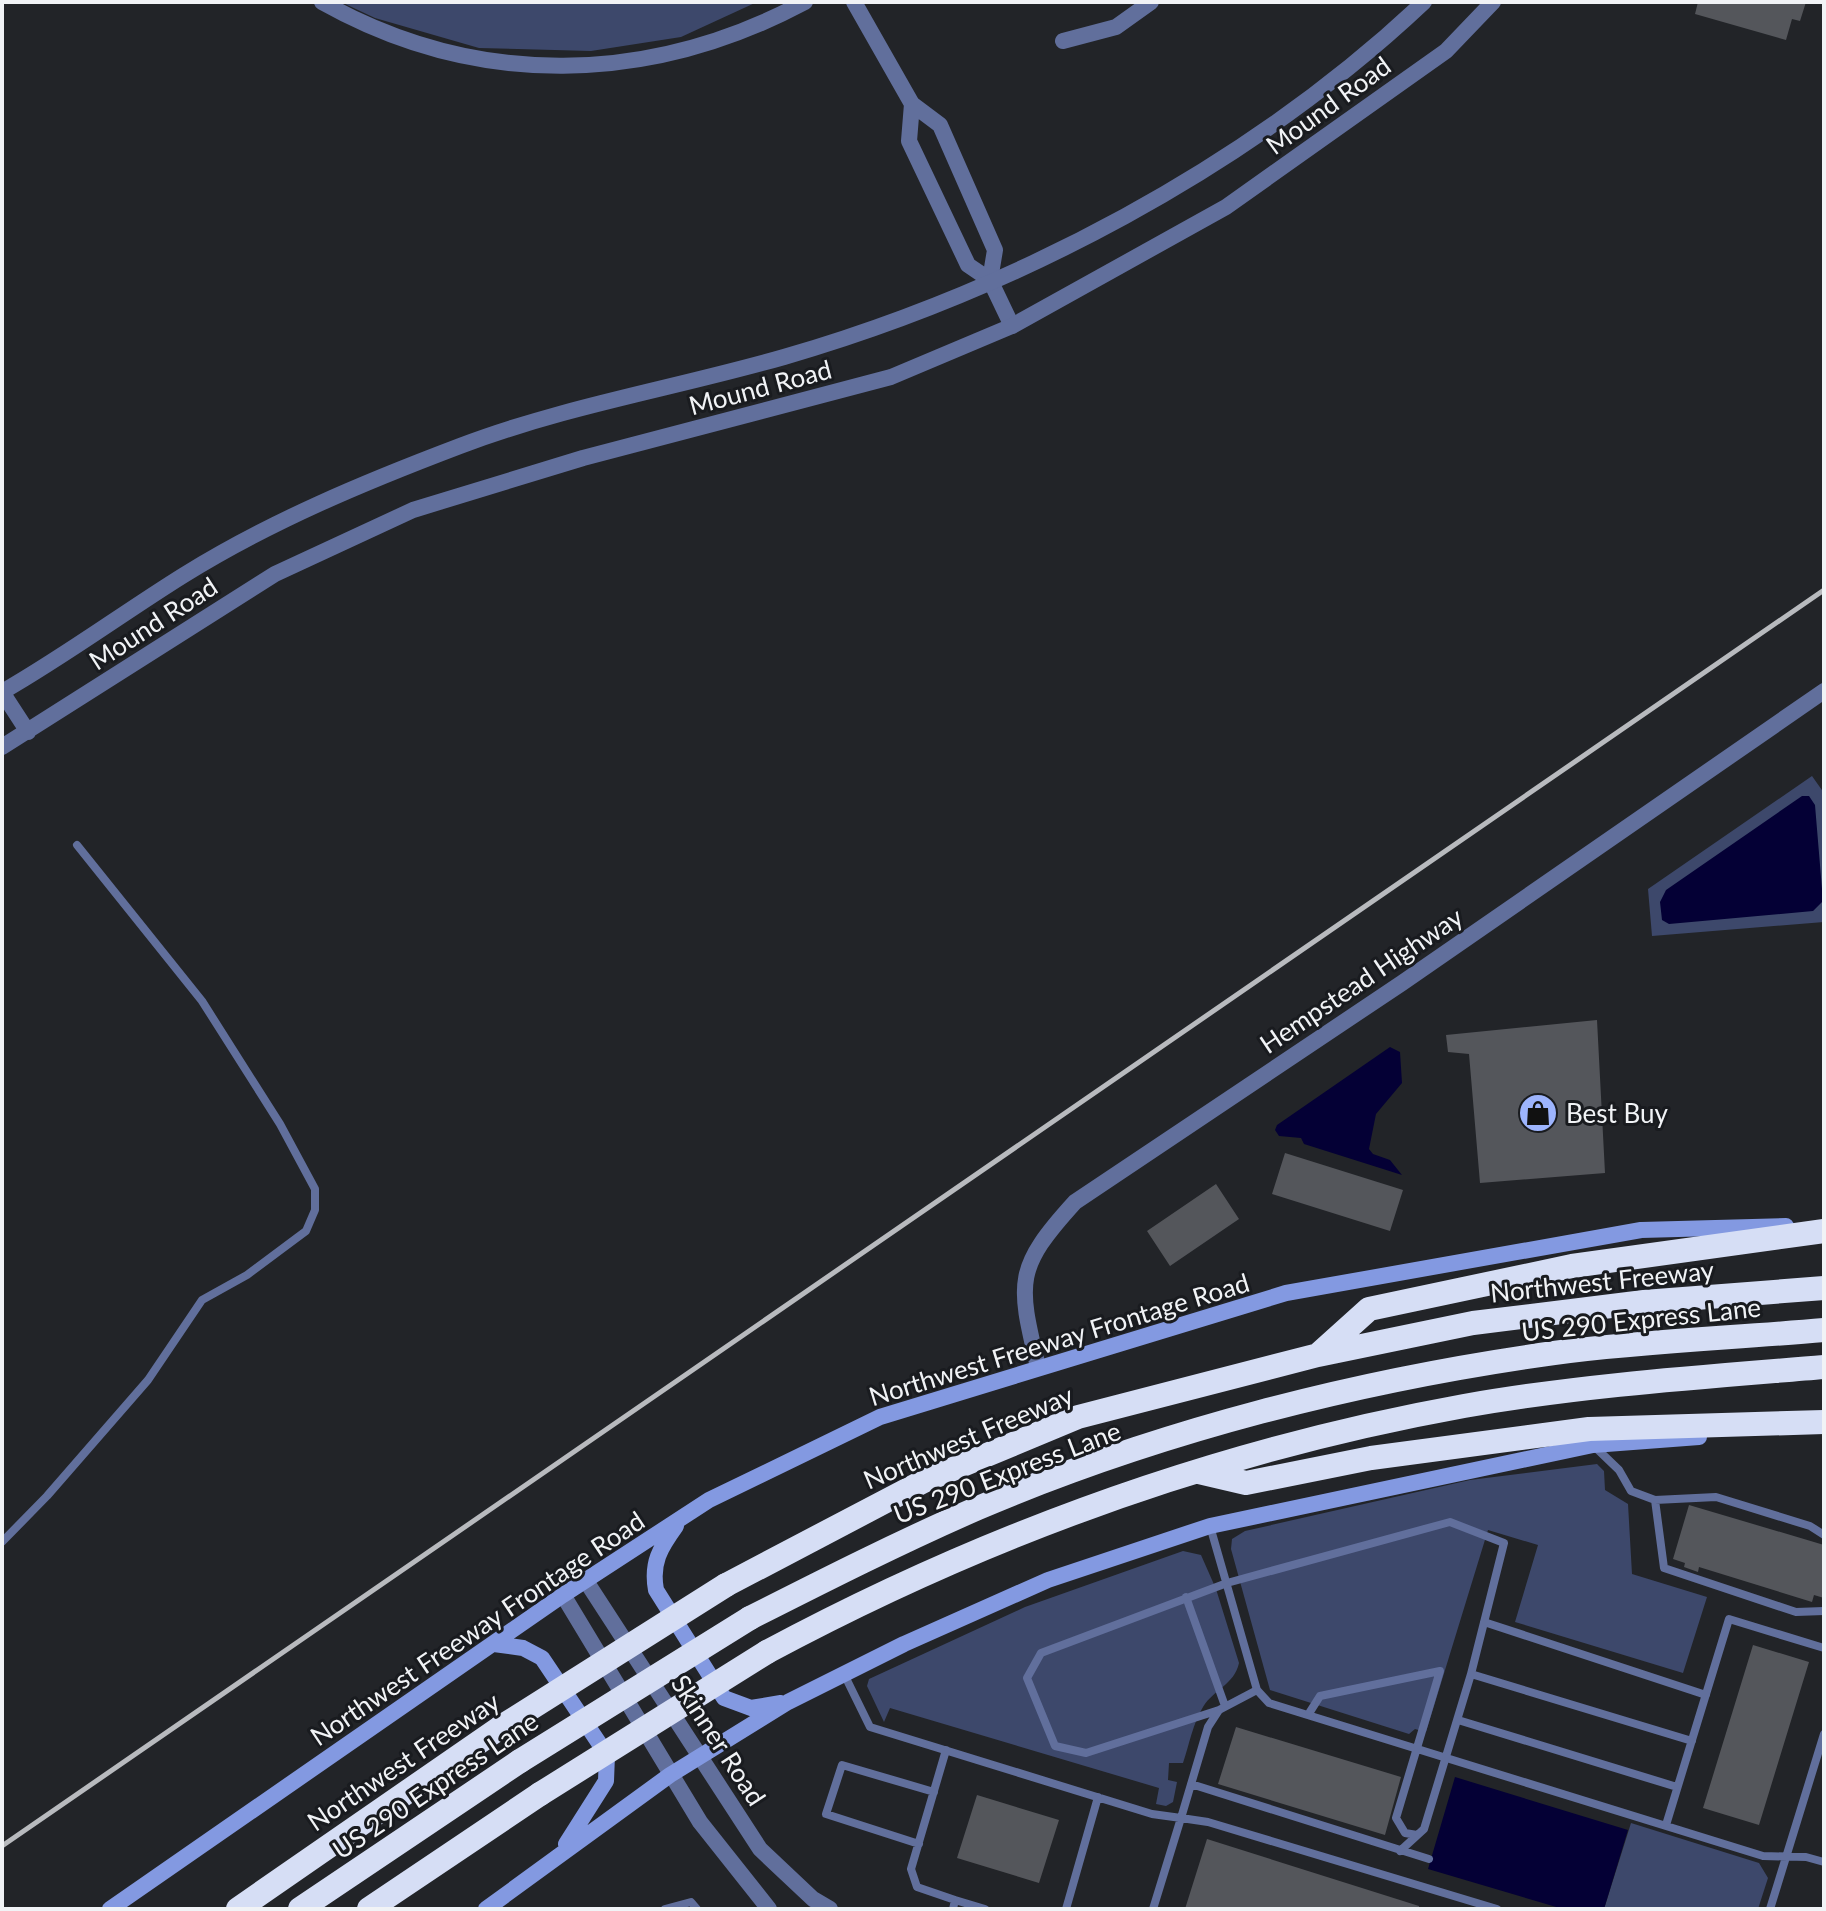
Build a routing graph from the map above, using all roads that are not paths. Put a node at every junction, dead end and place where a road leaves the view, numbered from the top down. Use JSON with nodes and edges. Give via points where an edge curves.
{"nodes":[{"id":1,"x":322,"y":2,"type":"edge"},
{"id":2,"x":805,"y":2,"type":"edge"},
{"id":3,"x":854,"y":2,"type":"edge"},
{"id":4,"x":1151,"y":2,"type":"edge"},
{"id":5,"x":1424,"y":2,"type":"edge"},
{"id":6,"x":1493,"y":2,"type":"edge"},
{"id":7,"x":1063,"y":41,"type":"dead end"},
{"id":8,"x":912,"y":104,"type":"junction"},
{"id":9,"x":990,"y":280,"type":"junction"},
{"id":10,"x":1012,"y":326,"type":"junction"},
{"id":11,"x":1824,"y":691,"type":"edge"},
{"id":12,"x":2,"y":692,"type":"edge"},
{"id":13,"x":28,"y":732,"type":"junction"},
{"id":14,"x":2,"y":747,"type":"edge"},
{"id":15,"x":77,"y":845,"type":"dead end"},
{"id":16,"x":1824,"y":1225,"type":"edge"},
{"id":17,"x":1824,"y":1231,"type":"edge"},
{"id":18,"x":1824,"y":1288,"type":"edge"},
{"id":19,"x":1824,"y":1330,"type":"edge"},
{"id":20,"x":1318,"y":1355,"type":"junction"},
{"id":21,"x":1038,"y":1367,"type":"junction"},
{"id":22,"x":1824,"y":1367,"type":"edge"},
{"id":23,"x":1824,"y":1424,"type":"edge"},
{"id":24,"x":1593,"y":1445,"type":"junction"},
{"id":25,"x":1197,"y":1471,"type":"junction"},
{"id":26,"x":1655,"y":1500,"type":"junction"},
{"id":27,"x":681,"y":1519,"type":"junction"},
{"id":28,"x":1210,"y":1526,"type":"junction"},
{"id":29,"x":1824,"y":1535,"type":"edge"},
{"id":30,"x":2,"y":1542,"type":"edge"},
{"id":31,"x":586,"y":1581,"type":"junction"},
{"id":32,"x":1227,"y":1583,"type":"junction"},
{"id":33,"x":563,"y":1595,"type":"junction"},
{"id":34,"x":1186,"y":1597,"type":"junction"},
{"id":35,"x":1824,"y":1611,"type":"edge"},
{"id":36,"x":1484,"y":1622,"type":"junction"},
{"id":37,"x":494,"y":1644,"type":"junction"},
{"id":38,"x":1824,"y":1648,"type":"edge"},
{"id":39,"x":844,"y":1674,"type":"junction"},
{"id":40,"x":1471,"y":1674,"type":"junction"},
{"id":41,"x":1257,"y":1690,"type":"junction"},
{"id":42,"x":1706,"y":1695,"type":"junction"},
{"id":43,"x":788,"y":1702,"type":"junction"},
{"id":44,"x":1222,"y":1708,"type":"junction"},
{"id":45,"x":1308,"y":1715,"type":"junction"},
{"id":46,"x":1458,"y":1720,"type":"junction"},
{"id":47,"x":1824,"y":1734,"type":"edge"},
{"id":48,"x":1692,"y":1741,"type":"junction"},
{"id":49,"x":1416,"y":1748,"type":"junction"},
{"id":50,"x":946,"y":1750,"type":"junction"},
{"id":51,"x":702,"y":1756,"type":"junction"},
{"id":52,"x":1446,"y":1757,"type":"junction"},
{"id":53,"x":670,"y":1775,"type":"junction"},
{"id":54,"x":1191,"y":1784,"type":"junction"},
{"id":55,"x":1677,"y":1787,"type":"junction"},
{"id":56,"x":934,"y":1792,"type":"junction"},
{"id":57,"x":1098,"y":1797,"type":"junction"},
{"id":58,"x":1181,"y":1818,"type":"junction"},
{"id":59,"x":1666,"y":1825,"type":"junction"},
{"id":60,"x":1417,"y":1835,"type":"junction"},
{"id":61,"x":919,"y":1844,"type":"junction"},
{"id":62,"x":1400,"y":1851,"type":"junction"},
{"id":63,"x":560,"y":1852,"type":"junction"},
{"id":64,"x":1786,"y":1857,"type":"junction"},
{"id":65,"x":1429,"y":1859,"type":"dead end"},
{"id":66,"x":1824,"y":1862,"type":"edge"},
{"id":67,"x":954,"y":1905,"type":"edge"},
{"id":68,"x":110,"y":1909,"type":"edge"},
{"id":69,"x":238,"y":1909,"type":"edge"},
{"id":70,"x":300,"y":1909,"type":"edge"},
{"id":71,"x":369,"y":1909,"type":"edge"},
{"id":72,"x":486,"y":1909,"type":"edge"},
{"id":73,"x":665,"y":1909,"type":"edge"},
{"id":74,"x":697,"y":1909,"type":"edge"},
{"id":75,"x":769,"y":1909,"type":"edge"},
{"id":76,"x":830,"y":1909,"type":"edge"},
{"id":77,"x":985,"y":1909,"type":"edge"},
{"id":78,"x":1066,"y":1909,"type":"edge"},
{"id":79,"x":1153,"y":1909,"type":"edge"},
{"id":80,"x":1496,"y":1909,"type":"edge"},
{"id":81,"x":1770,"y":1909,"type":"edge"}],
"edges":[{"from":1,"to":2,"type":"street","via":[[381,30],[461,56],[570,68],[724,40]]},
{"from":3,"to":8,"type":"street"},
{"from":4,"to":7,"type":"street","via":[[1116,27]]},
{"from":5,"to":9,"type":"street","name":"Mound Road","via":[[1279,123],[1219,163],[1117,221]]},
{"from":6,"to":10,"type":"street","name":"Mound Road","via":[[1446,51],[1226,207]]},
{"from":8,"to":9,"type":"street","via":[[909,141],[968,265]]},
{"from":8,"to":9,"type":"street","via":[[940,125],[995,250]]},
{"from":9,"to":10,"type":"street"},
{"from":9,"to":12,"type":"street","name":"Mound Road","via":[[789,356],[541,418],[373,480],[291,516],[187,573]]},
{"from":10,"to":13,"type":"street","name":"Mound Road","via":[[891,377],[583,458],[413,510],[275,574]]},
{"from":11,"to":21,"type":"street","name":"Hempstead Highway","via":[[1075,1202],[1048,1231],[1022,1284]]},
{"from":12,"to":13,"type":"street"},
{"from":13,"to":14,"type":"street","name":"Mound Road"},
{"from":15,"to":30,"type":"lane","via":[[228,1038],[315,1189],[315,1210],[306,1231],[285,1250],[202,1300],[148,1380]]},
{"from":16,"to":21,"type":"main road","name":"Northwest Freeway Frontage Road","via":[[1641,1230],[1428,1266],[1286,1293]]},
{"from":17,"to":20,"type":"highway","via":[[1572,1266],[1369,1309]]},
{"from":18,"to":20,"type":"highway","name":"Northwest Freeway","via":[[1473,1323]]},
{"from":19,"to":70,"type":"highway","name":"US 290 Express Lane","bridge":true,"via":[[1555,1353],[1373,1386],[1203,1430],[980,1508],[864,1559],[750,1618],[520,1761]]},
{"from":20,"to":69,"type":"highway","name":"Northwest Freeway","bridge":true,"via":[[1078,1417],[924,1481],[726,1585],[501,1727]]},
{"from":21,"to":27,"type":"main road","name":"Northwest Freeway Frontage Road","via":[[880,1417],[709,1500]]},
{"from":22,"to":25,"type":"highway","via":[[1617,1385],[1478,1404],[1317,1438]]},
{"from":23,"to":24,"type":"main road"},
{"from":23,"to":25,"type":"highway","via":[[1589,1429],[1371,1458],[1246,1483]]},
{"from":24,"to":26,"type":"lane","via":[[1619,1470],[1631,1491]]},
{"from":24,"to":28,"type":"main road"},
{"from":25,"to":71,"type":"highway","bridge":true,"via":[[998,1542],[767,1652]]},
{"from":26,"to":29,"type":"lane","via":[[1716,1497]]},
{"from":26,"to":35,"type":"lane","via":[[1664,1568],[1796,1612]]},
{"from":27,"to":31,"type":"main road","name":"Northwest Freeway Frontage Road"},
{"from":27,"to":43,"type":"main road","via":[[657,1553],[656,1590],[724,1698],[751,1708]]},
{"from":28,"to":32,"type":"lane"},
{"from":28,"to":39,"type":"main road","via":[[1048,1580]]},
{"from":31,"to":33,"type":"main road","name":"Northwest Freeway Frontage Road"},
{"from":31,"to":51,"type":"street","name":"Skinner Road"},
{"from":32,"to":34,"type":"lane"},
{"from":32,"to":36,"type":"lane","via":[[1450,1522],[1504,1543]]},
{"from":32,"to":41,"type":"lane"},
{"from":33,"to":37,"type":"main road","name":"Northwest Freeway Frontage Road"},
{"from":33,"to":53,"type":"street"},
{"from":34,"to":44,"type":"lane"},
{"from":34,"to":44,"type":"lane","via":[[1041,1653],[1027,1678],[1055,1746],[1086,1753]]},
{"from":36,"to":40,"type":"lane"},
{"from":36,"to":42,"type":"lane"},
{"from":37,"to":63,"type":"main road","via":[[523,1648],[542,1658],[607,1755],[606,1781]]},
{"from":37,"to":68,"type":"main road","name":"Northwest Freeway Frontage Road"},
{"from":38,"to":42,"type":"lane","via":[[1729,1619]]},
{"from":39,"to":43,"type":"main road"},
{"from":39,"to":50,"type":"lane","via":[[870,1727]]},
{"from":40,"to":46,"type":"lane"},
{"from":40,"to":48,"type":"lane"},
{"from":41,"to":44,"type":"lane"},
{"from":41,"to":45,"type":"lane","via":[[1269,1703]]},
{"from":42,"to":48,"type":"lane"},
{"from":43,"to":51,"type":"main road"},
{"from":44,"to":54,"type":"lane","via":[[1208,1727]]},
{"from":45,"to":49,"type":"lane"},
{"from":45,"to":49,"type":"lane","via":[[1320,1696],[1440,1671]]},
{"from":46,"to":52,"type":"lane"},
{"from":46,"to":55,"type":"lane"},
{"from":47,"to":64,"type":"lane"},
{"from":48,"to":55,"type":"lane"},
{"from":49,"to":52,"type":"lane"},
{"from":49,"to":60,"type":"lane","via":[[1396,1818],[1405,1833]]},
{"from":50,"to":56,"type":"lane"},
{"from":50,"to":57,"type":"lane"},
{"from":51,"to":53,"type":"main road"},
{"from":51,"to":76,"type":"street","name":"Skinner Road","via":[[760,1849]]},
{"from":52,"to":59,"type":"lane"},
{"from":52,"to":60,"type":"lane","via":[[1424,1829]]},
{"from":53,"to":63,"type":"main road"},
{"from":53,"to":75,"type":"street","via":[[725,1857]]},
{"from":54,"to":58,"type":"lane"},
{"from":54,"to":62,"type":"lane"},
{"from":55,"to":59,"type":"lane"},
{"from":56,"to":61,"type":"lane"},
{"from":56,"to":61,"type":"lane","via":[[842,1765],[826,1814]]},
{"from":57,"to":58,"type":"lane"},
{"from":57,"to":78,"type":"lane"},
{"from":58,"to":79,"type":"lane"},
{"from":58,"to":80,"type":"lane"},
{"from":59,"to":64,"type":"lane","via":[[1763,1856]]},
{"from":60,"to":62,"type":"lane"},
{"from":61,"to":67,"type":"lane","via":[[911,1869],[917,1887]]},
{"from":62,"to":65,"type":"lane"},
{"from":63,"to":72,"type":"main road"},
{"from":64,"to":66,"type":"lane"},
{"from":64,"to":81,"type":"lane"},
{"from":67,"to":77,"type":"lane"},
{"from":73,"to":74,"type":"lane","via":[[691,1902]]}]}
